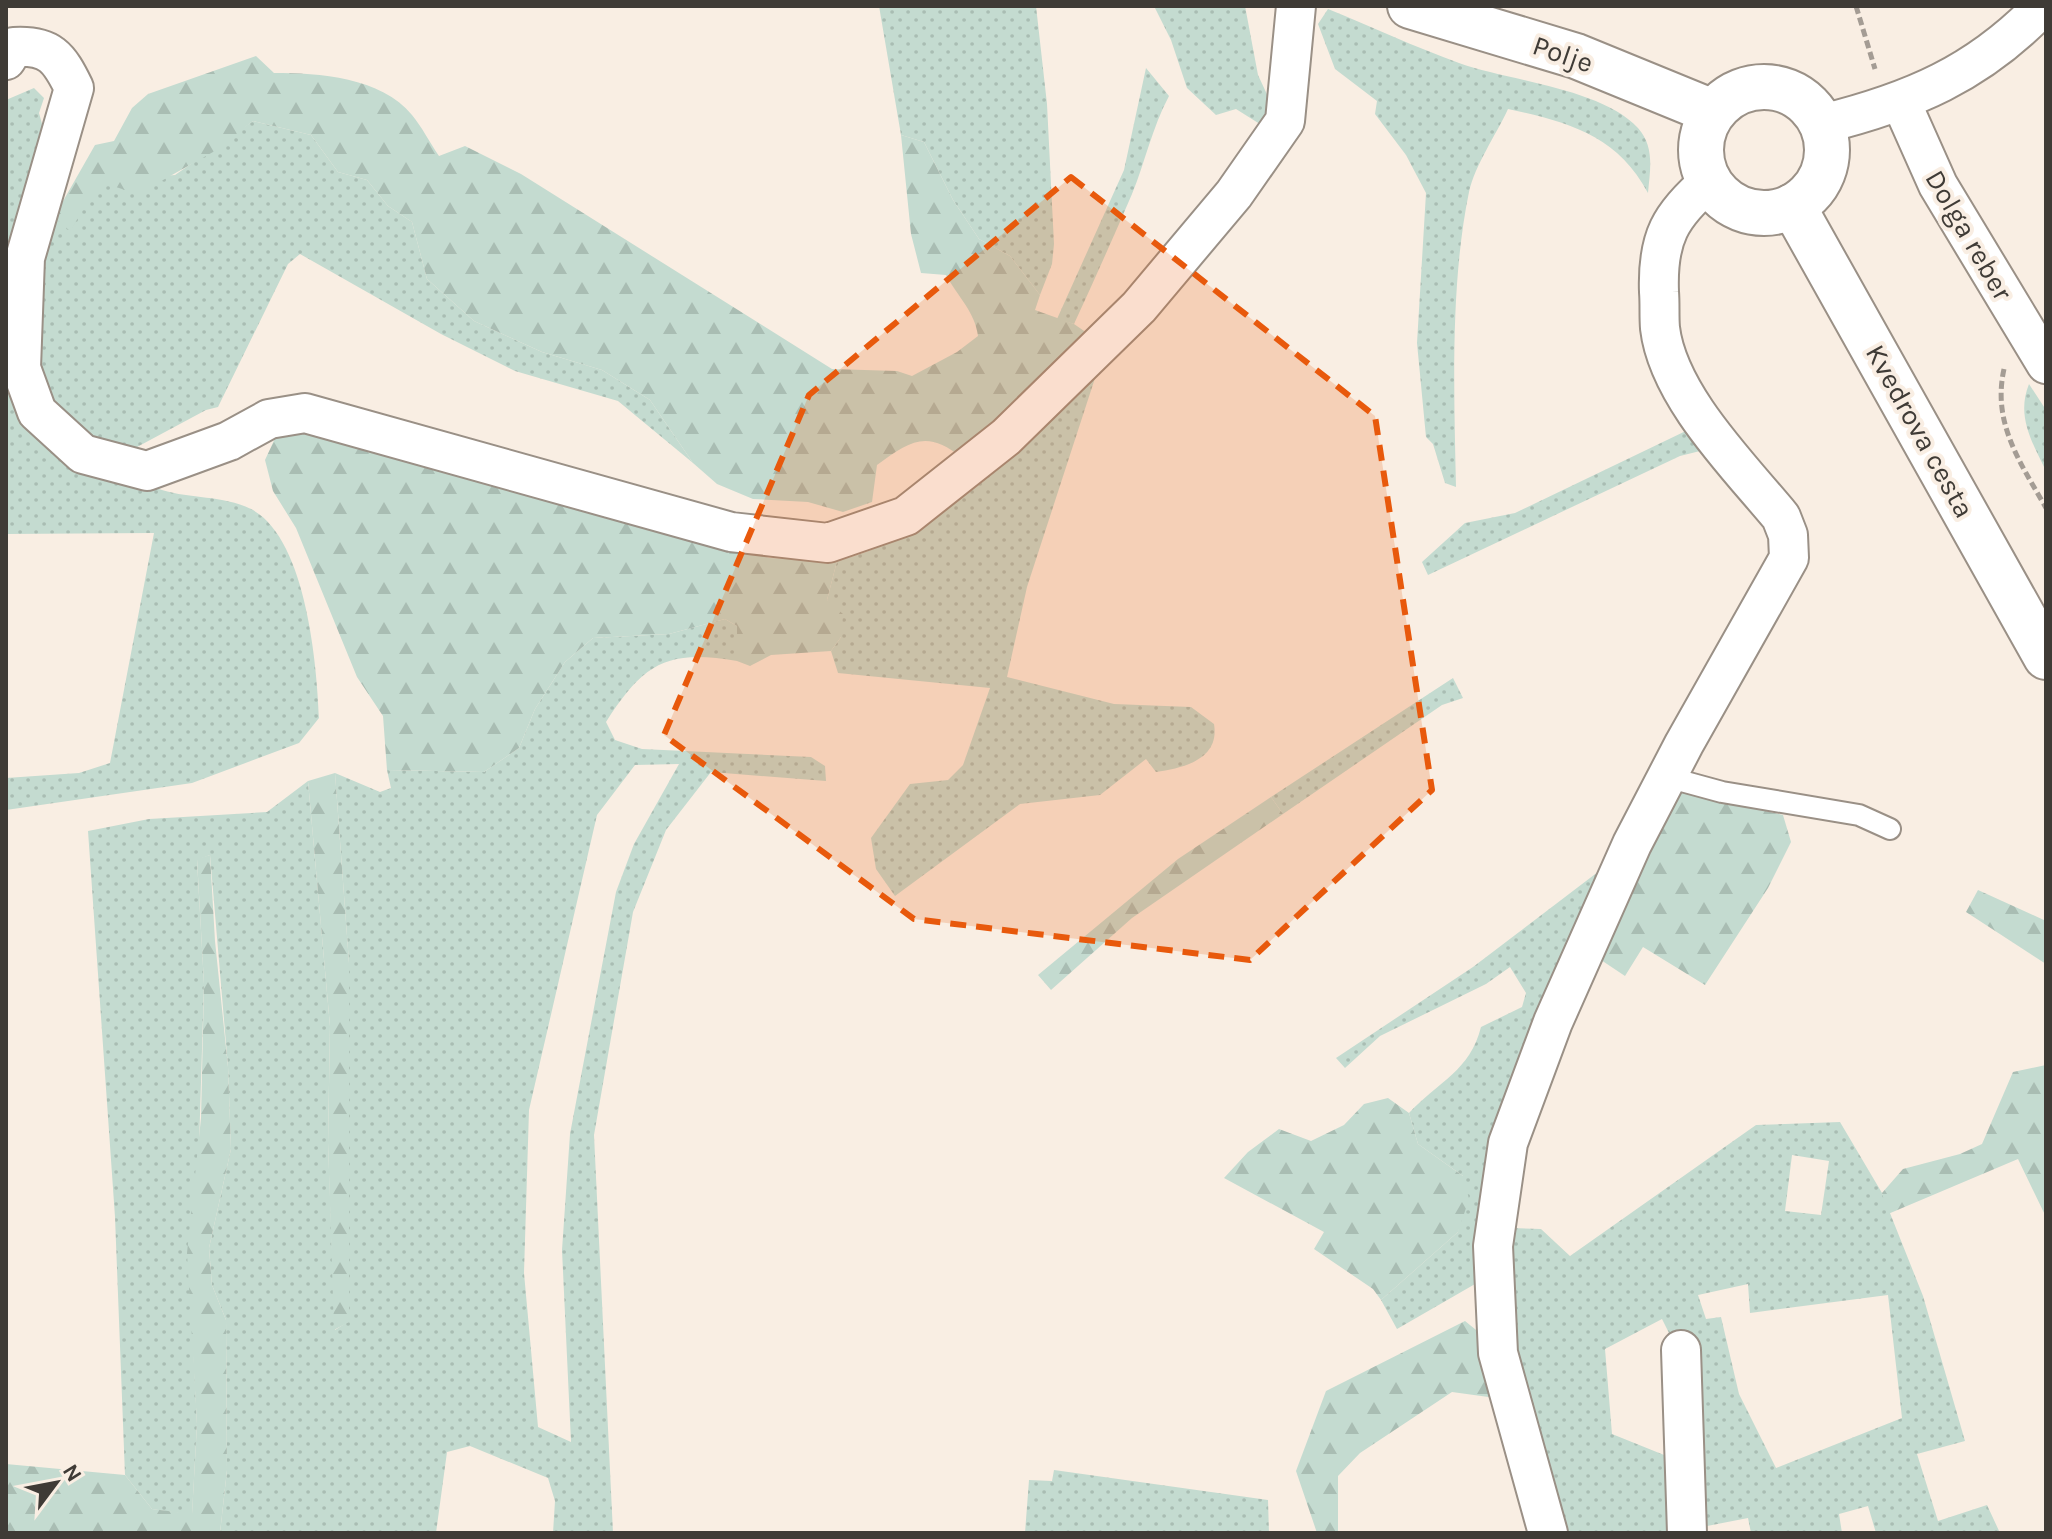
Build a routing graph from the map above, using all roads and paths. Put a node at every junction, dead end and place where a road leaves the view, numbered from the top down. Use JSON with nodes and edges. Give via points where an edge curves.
{"nodes":[{"id":1,"x":1296,"y":6,"type":"edge"},
{"id":2,"x":1410,"y":6,"type":"edge"},
{"id":3,"x":1856,"y":6,"type":"edge"},
{"id":4,"x":2027,"y":13,"type":"edge"},
{"id":5,"x":6,"y":60,"type":"edge"},
{"id":6,"x":1876,"y":74,"type":"dead end"},
{"id":7,"x":1901,"y":102,"type":"junction"},
{"id":8,"x":1713,"y":112,"type":"junction"},
{"id":9,"x":1822,"y":124,"type":"junction"},
{"id":10,"x":1710,"y":181,"type":"junction"},
{"id":11,"x":1793,"y":206,"type":"junction"},
{"id":12,"x":2041,"y":344,"type":"edge"},
{"id":13,"x":2046,"y":508,"type":"edge"},
{"id":14,"x":2046,"y":657,"type":"edge"},
{"id":15,"x":1667,"y":777,"type":"junction"},
{"id":16,"x":1890,"y":829,"type":"dead end"},
{"id":17,"x":1681,"y":1350,"type":"dead end"},
{"id":18,"x":1548,"y":1533,"type":"edge"},
{"id":19,"x":1687,"y":1533,"type":"edge"}],
"edges":[{"from":1,"to":5,"type":"street","via":[[1285,121],[1234,194],[1139,307],[1006,437],[906,516],[828,543],[731,532],[305,413],[269,419],[229,441],[147,471],[83,454],[37,412],[21,368],[25,258],[74,88],[62,63],[38,45],[14,47]]},
{"from":2,"to":8,"type":"street","name":"Polje","via":[[1576,56]]},
{"from":3,"to":6,"type":"path"},
{"from":4,"to":7,"type":"street","via":[[1984,59]]},
{"from":7,"to":9,"type":"street"},
{"from":7,"to":12,"type":"street","name":"Dolga reber","via":[[1938,185]]},
{"from":8,"to":9,"type":"street","via":[[1729,96],[1771,86],[1801,99]]},
{"from":8,"to":10,"type":"street","via":[[1701,146]]},
{"from":9,"to":11,"type":"street","via":[[1827,152],[1820,180]]},
{"from":10,"to":11,"type":"street","via":[[1722,196],[1756,212]]},
{"from":10,"to":15,"type":"street","via":[[1683,204],[1664,235],[1658,266],[1660,331],[1693,406],[1781,517],[1789,558]]},
{"from":11,"to":14,"type":"street","name":"Kvedrova cesta"},
{"from":12,"to":13,"type":"path","via":[[2006,362],[1998,397],[2011,445]]},
{"from":15,"to":16,"type":"lane","via":[[1722,792],[1859,815]]},
{"from":15,"to":18,"type":"street","via":[[1553,1022],[1508,1143],[1493,1246],[1498,1353]]},
{"from":17,"to":19,"type":"street"}]}
